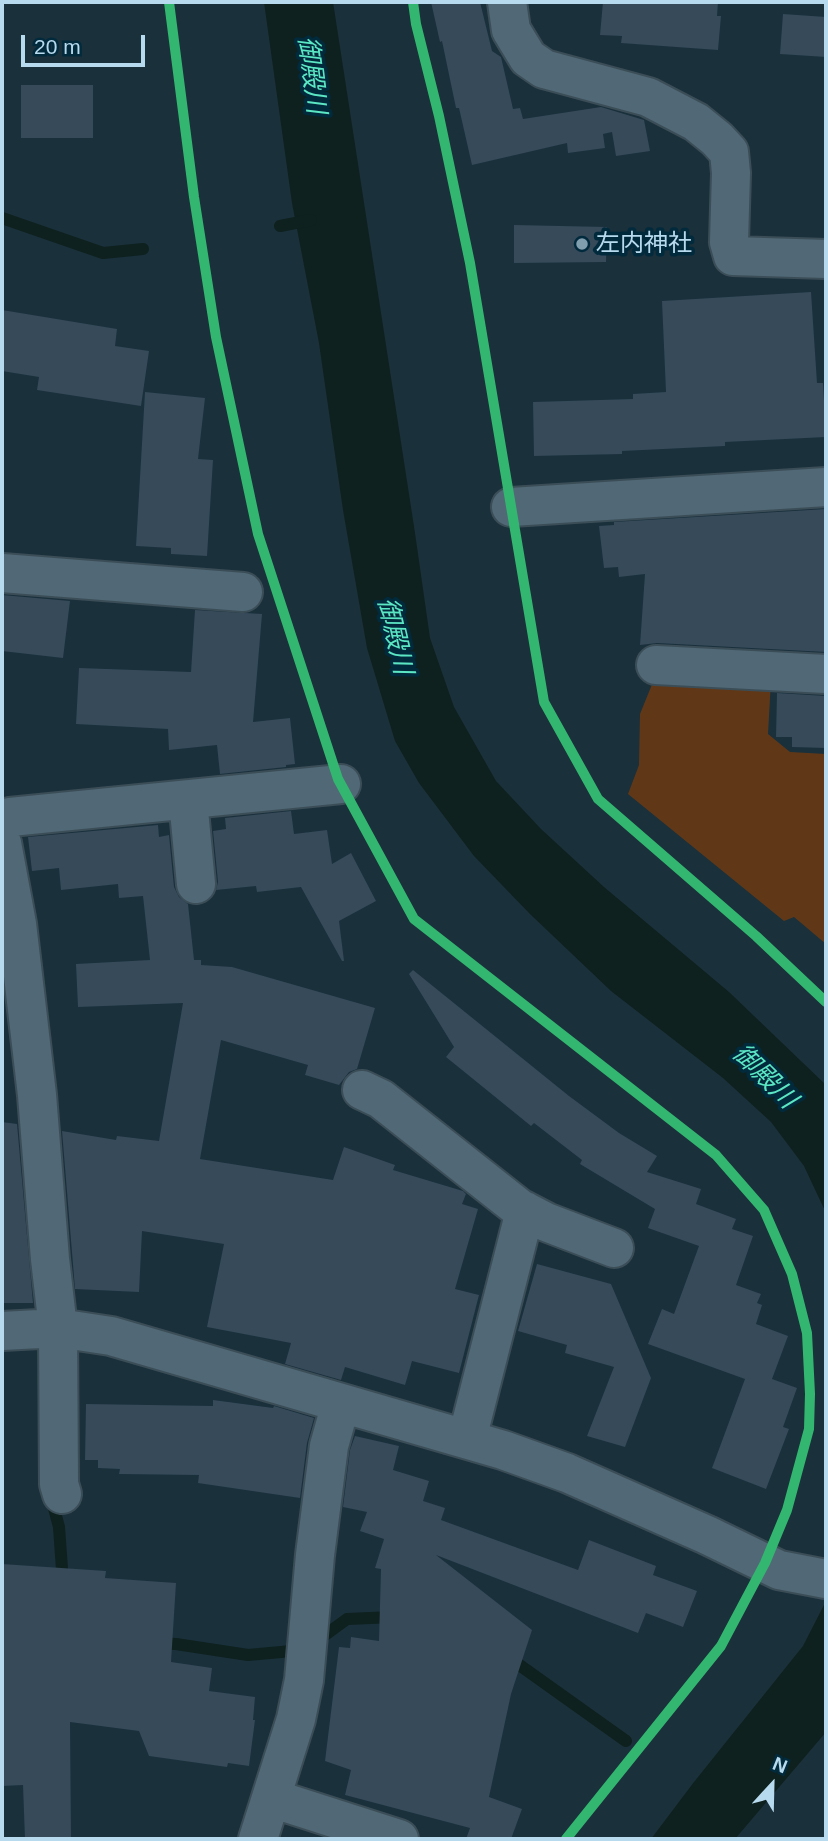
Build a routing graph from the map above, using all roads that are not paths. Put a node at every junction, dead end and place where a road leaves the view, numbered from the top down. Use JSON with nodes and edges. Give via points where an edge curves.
{"nodes":[{"id":1,"x":507,"y":2,"type":"edge"},
{"id":2,"x":826,"y":259,"type":"edge"},
{"id":3,"x":826,"y":487,"type":"edge"},
{"id":4,"x":511,"y":507,"type":"dead end"},
{"id":5,"x":2,"y":573,"type":"edge"},
{"id":6,"x":243,"y":592,"type":"dead end"},
{"id":7,"x":656,"y":665,"type":"dead end"},
{"id":8,"x":826,"y":674,"type":"edge"},
{"id":9,"x":341,"y":784,"type":"dead end"},
{"id":10,"x":188,"y":800,"type":"junction"},
{"id":11,"x":2,"y":819,"type":"edge"},
{"id":12,"x":2,"y":844,"type":"edge"},
{"id":13,"x":196,"y":884,"type":"dead end"},
{"id":14,"x":362,"y":1090,"type":"dead end"},
{"id":15,"x":525,"y":1211,"type":"junction"},
{"id":16,"x":614,"y":1248,"type":"dead end"},
{"id":17,"x":58,"y":1328,"type":"junction"},
{"id":18,"x":2,"y":1331,"type":"edge"},
{"id":19,"x":341,"y":1403,"type":"junction"},
{"id":20,"x":467,"y":1439,"type":"junction"},
{"id":21,"x":62,"y":1494,"type":"dead end"},
{"id":22,"x":826,"y":1579,"type":"edge"},
{"id":23,"x":271,"y":1798,"type":"junction"},
{"id":24,"x":258,"y":1839,"type":"edge"},
{"id":25,"x":398,"y":1839,"type":"edge"}],
"edges":[{"from":1,"to":2,"type":"street","via":[[512,30],[528,58],[544,69],[648,97],[696,122],[729,152],[733,256]]},
{"from":3,"to":4,"type":"street"},
{"from":5,"to":6,"type":"street"},
{"from":7,"to":8,"type":"street"},
{"from":9,"to":10,"type":"street"},
{"from":10,"to":11,"type":"street"},
{"from":10,"to":13,"type":"street"},
{"from":12,"to":17,"type":"street","via":[[17,924]]},
{"from":14,"to":15,"type":"street","via":[[380,1099]]},
{"from":15,"to":16,"type":"street"},
{"from":15,"to":20,"type":"street"},
{"from":17,"to":18,"type":"street"},
{"from":17,"to":19,"type":"street","via":[[111,1336]]},
{"from":17,"to":21,"type":"street"},
{"from":19,"to":20,"type":"street"},
{"from":19,"to":23,"type":"street","via":[[329,1447],[304,1680]]},
{"from":20,"to":22,"type":"street","via":[[567,1473],[779,1570]]},
{"from":23,"to":24,"type":"street"},
{"from":23,"to":25,"type":"street"}]}
